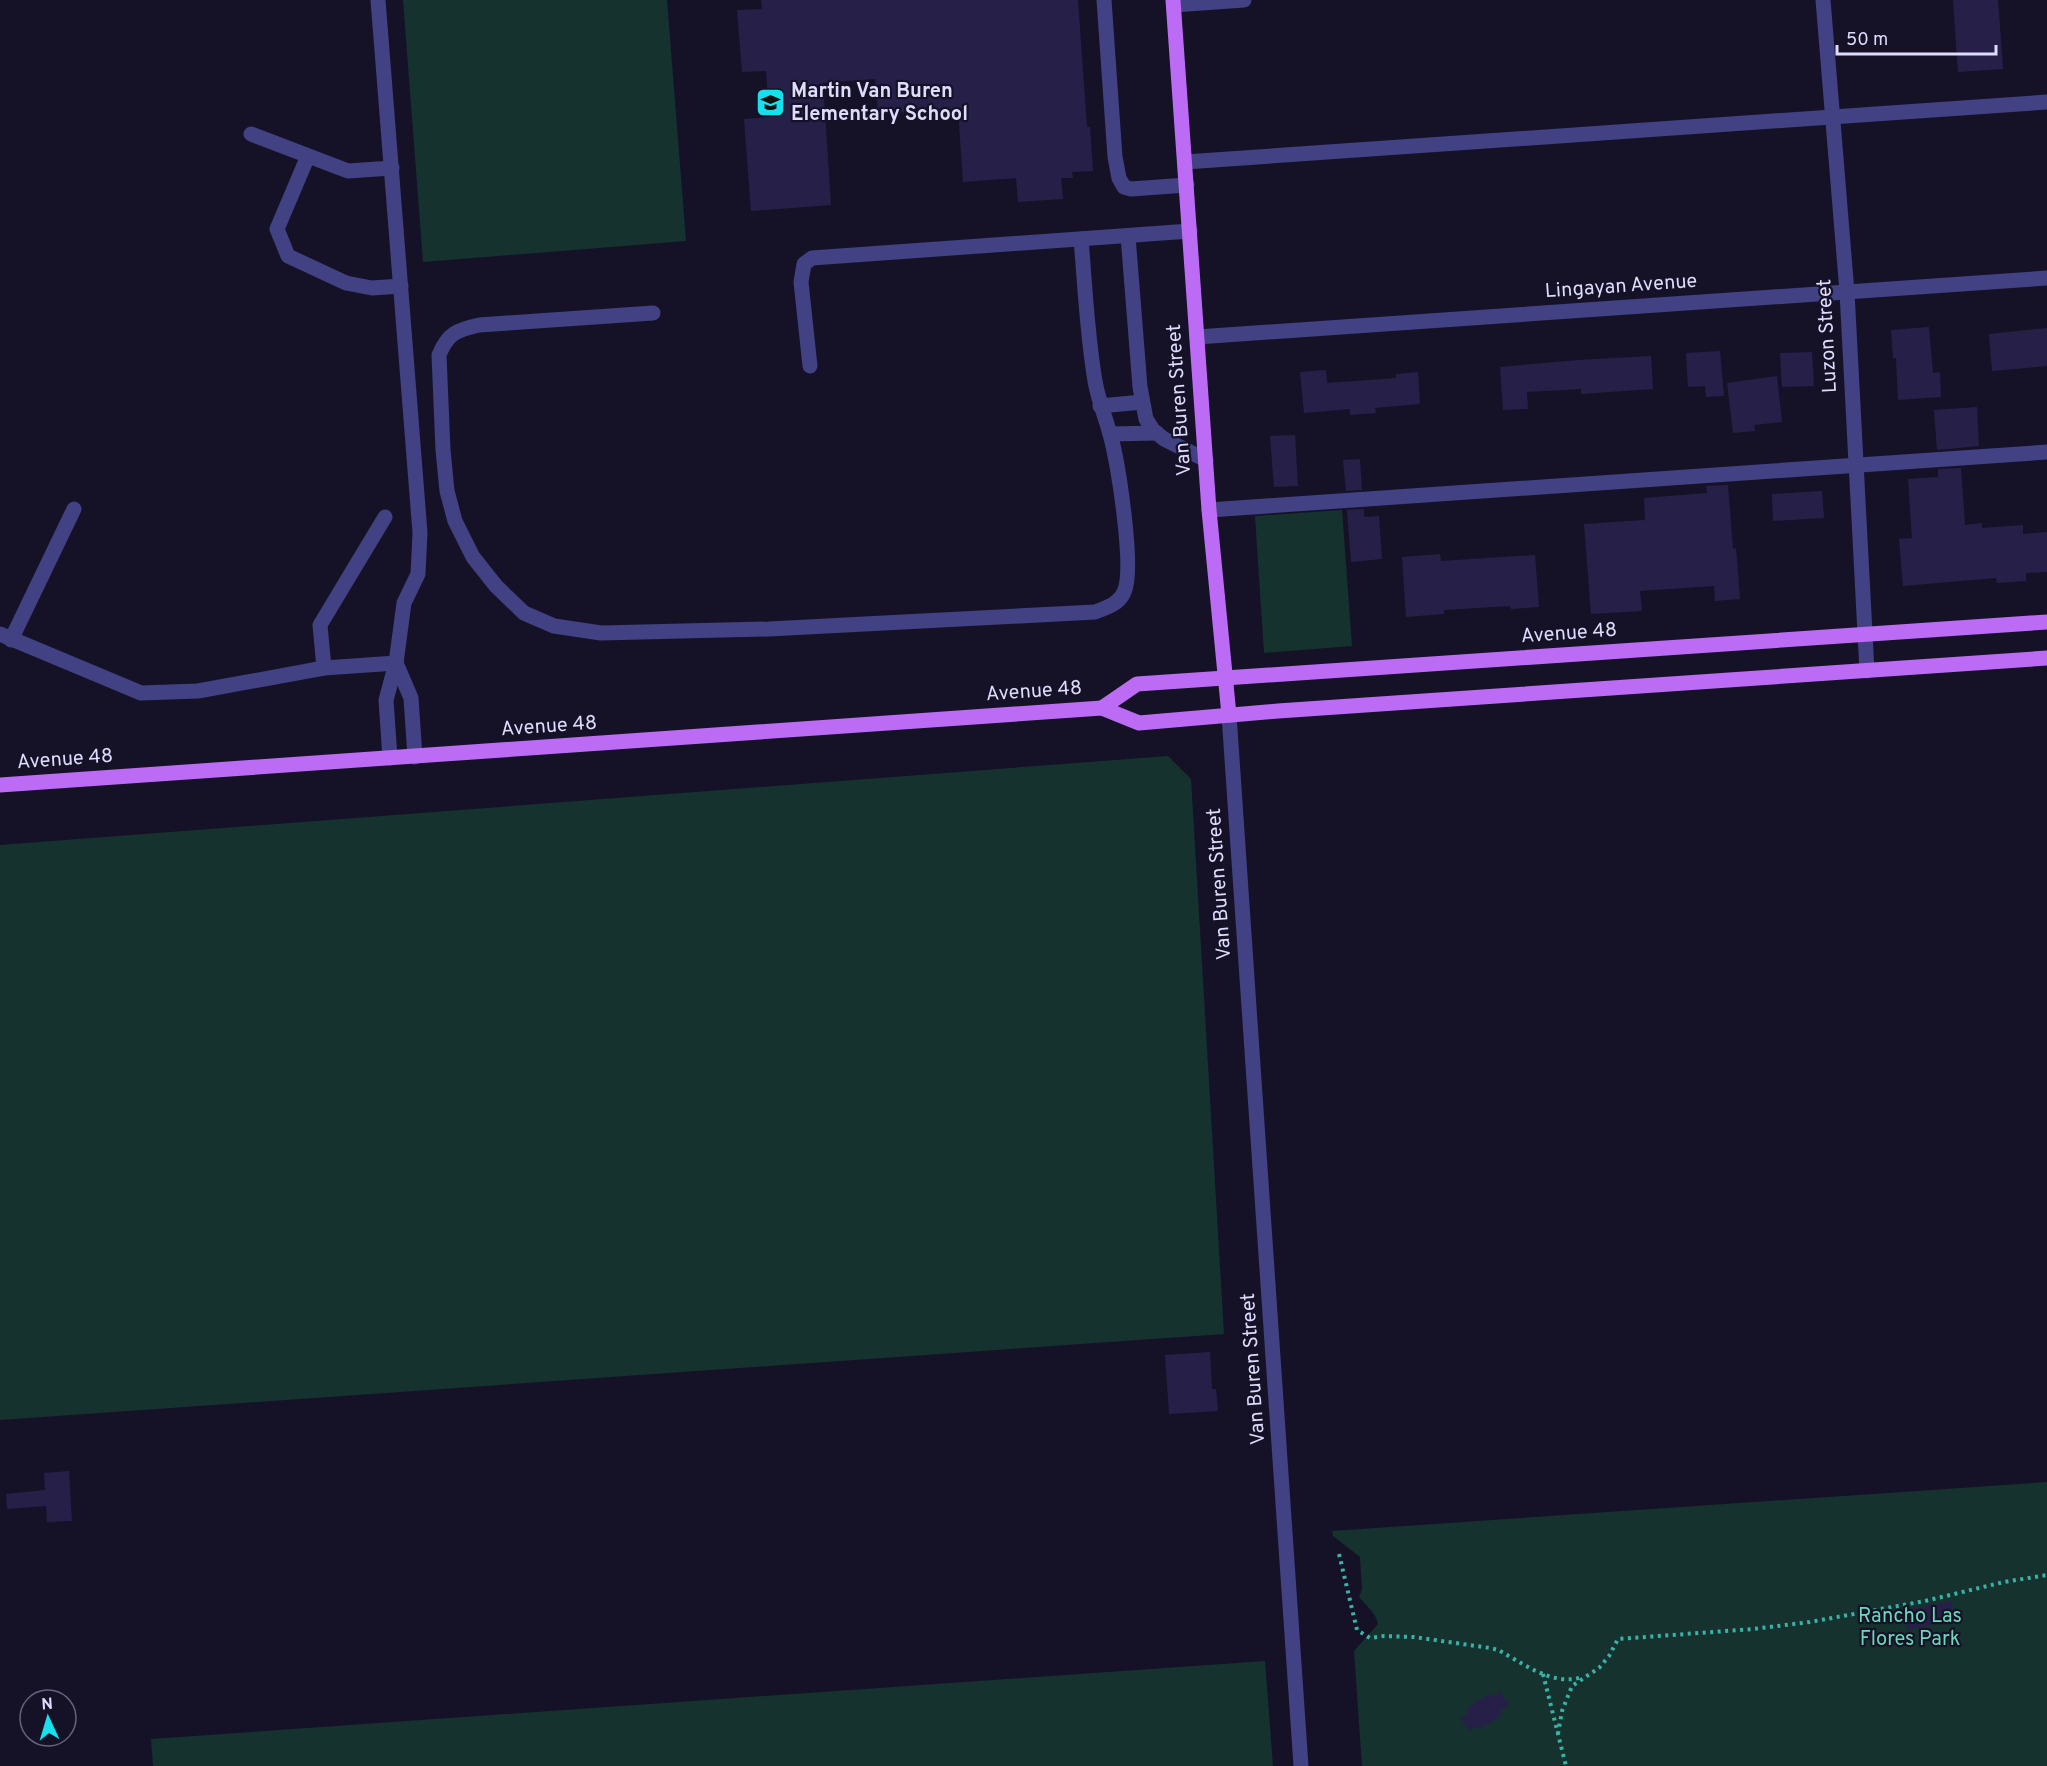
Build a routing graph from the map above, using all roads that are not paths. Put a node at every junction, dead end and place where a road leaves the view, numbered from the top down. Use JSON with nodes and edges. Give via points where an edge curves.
{"nodes":[{"id":1,"x":378,"y":0,"type":"edge"},
{"id":2,"x":1104,"y":0,"type":"edge"},
{"id":3,"x":1244,"y":0,"type":"edge"},
{"id":4,"x":1823,"y":0,"type":"edge"},
{"id":5,"x":1174,"y":2,"type":"edge"},
{"id":6,"x":2047,"y":102,"type":"edge"},
{"id":7,"x":1832,"y":116,"type":"junction"},
{"id":8,"x":251,"y":134,"type":"dead end"},
{"id":9,"x":308,"y":156,"type":"junction"},
{"id":10,"x":1185,"y":162,"type":"junction"},
{"id":11,"x":392,"y":168,"type":"junction"},
{"id":12,"x":1187,"y":185,"type":"junction"},
{"id":13,"x":1190,"y":231,"type":"junction"},
{"id":14,"x":1128,"y":236,"type":"junction"},
{"id":15,"x":1081,"y":239,"type":"junction"},
{"id":16,"x":2047,"y":278,"type":"edge"},
{"id":17,"x":401,"y":286,"type":"junction"},
{"id":18,"x":1847,"y":292,"type":"junction"},
{"id":19,"x":653,"y":313,"type":"dead end"},
{"id":20,"x":1197,"y":337,"type":"junction"},
{"id":21,"x":810,"y":366,"type":"dead end"},
{"id":22,"x":1142,"y":402,"type":"junction"},
{"id":23,"x":1100,"y":406,"type":"junction"},
{"id":24,"x":1110,"y":434,"type":"junction"},
{"id":25,"x":1157,"y":434,"type":"junction"},
{"id":26,"x":2047,"y":452,"type":"edge"},
{"id":27,"x":1206,"y":460,"type":"junction"},
{"id":28,"x":1856,"y":465,"type":"junction"},
{"id":29,"x":74,"y":509,"type":"dead end"},
{"id":30,"x":1209,"y":510,"type":"junction"},
{"id":31,"x":385,"y":517,"type":"dead end"},
{"id":32,"x":2047,"y":622,"type":"edge"},
{"id":33,"x":1865,"y":635,"type":"junction"},
{"id":34,"x":6,"y":637,"type":"edge"},
{"id":35,"x":2047,"y":658,"type":"edge"},
{"id":36,"x":396,"y":663,"type":"junction"},
{"id":37,"x":324,"y":668,"type":"junction"},
{"id":38,"x":1867,"y":671,"type":"junction"},
{"id":39,"x":1226,"y":679,"type":"junction"},
{"id":40,"x":1102,"y":708,"type":"junction"},
{"id":41,"x":1229,"y":715,"type":"junction"},
{"id":42,"x":415,"y":757,"type":"junction"},
{"id":43,"x":390,"y":758,"type":"junction"},
{"id":44,"x":0,"y":785,"type":"edge"},
{"id":45,"x":1302,"y":1766,"type":"edge"}],
"edges":[{"from":1,"to":11,"type":"street"},
{"from":2,"to":12,"type":"street","via":[[1119,178],[1124,187],[1131,189]]},
{"from":3,"to":5,"type":"street"},
{"from":4,"to":7,"type":"street","name":"Luzon Street"},
{"from":5,"to":10,"type":"main road","name":"Van Buren Street"},
{"from":6,"to":7,"type":"street"},
{"from":7,"to":10,"type":"street"},
{"from":7,"to":18,"type":"street","name":"Luzon Street"},
{"from":8,"to":9,"type":"street"},
{"from":9,"to":11,"type":"street","via":[[348,171]]},
{"from":9,"to":17,"type":"street","via":[[277,229],[288,256],[346,283],[372,288]]},
{"from":10,"to":12,"type":"main road","name":"Van Buren Street"},
{"from":11,"to":17,"type":"street"},
{"from":12,"to":13,"type":"main road","name":"Van Buren Street"},
{"from":13,"to":14,"type":"street"},
{"from":13,"to":20,"type":"main road","name":"Van Buren Street"},
{"from":14,"to":15,"type":"street"},
{"from":14,"to":22,"type":"street"},
{"from":15,"to":21,"type":"street","via":[[812,258],[804,264],[801,282]]},
{"from":15,"to":23,"type":"street"},
{"from":16,"to":18,"type":"street","name":"Lingayan Avenue"},
{"from":17,"to":36,"type":"street","via":[[420,533],[418,574],[404,603]]},
{"from":18,"to":20,"type":"street","name":"Lingayan Avenue"},
{"from":18,"to":28,"type":"street","name":"Luzon Street"},
{"from":19,"to":24,"type":"street","via":[[479,325],[453,334],[444,341],[439,355],[444,460],[455,522],[473,557],[496,586],[524,613],[554,626],[601,633],[1095,612],[1113,605],[1124,594],[1129,576]]},
{"from":20,"to":27,"type":"main road","name":"Van Buren Street"},
{"from":22,"to":23,"type":"street"},
{"from":22,"to":25,"type":"street","via":[[1146,419]]},
{"from":23,"to":24,"type":"street"},
{"from":24,"to":25,"type":"street"},
{"from":25,"to":27,"type":"street"},
{"from":26,"to":28,"type":"street"},
{"from":27,"to":30,"type":"main road","name":"Van Buren Street"},
{"from":28,"to":30,"type":"street"},
{"from":28,"to":33,"type":"street","name":"Luzon Street"},
{"from":29,"to":34,"type":"street"},
{"from":30,"to":39,"type":"main road","name":"Van Buren Street"},
{"from":31,"to":37,"type":"street","via":[[320,625]]},
{"from":32,"to":33,"type":"main road","name":"Avenue 48"},
{"from":33,"to":38,"type":"street","name":"Luzon Street"},
{"from":33,"to":39,"type":"main road","name":"Avenue 48"},
{"from":34,"to":37,"type":"street","via":[[141,693],[198,691]]},
{"from":35,"to":38,"type":"main road","name":"Avenue 48"},
{"from":36,"to":37,"type":"street"},
{"from":36,"to":42,"type":"street","via":[[411,698]]},
{"from":36,"to":43,"type":"street","via":[[386,700]]},
{"from":38,"to":41,"type":"main road","name":"Avenue 48"},
{"from":39,"to":40,"type":"main road","name":"Avenue 48","via":[[1137,684]]},
{"from":39,"to":41,"type":"main road","name":"Van Buren Street"},
{"from":40,"to":41,"type":"main road","name":"Avenue 48","via":[[1139,723]]},
{"from":40,"to":42,"type":"main road","name":"Avenue 48"},
{"from":41,"to":45,"type":"street","name":"Van Buren Street"},
{"from":42,"to":43,"type":"main road","name":"Avenue 48"},
{"from":43,"to":44,"type":"main road","name":"Avenue 48"}]}
